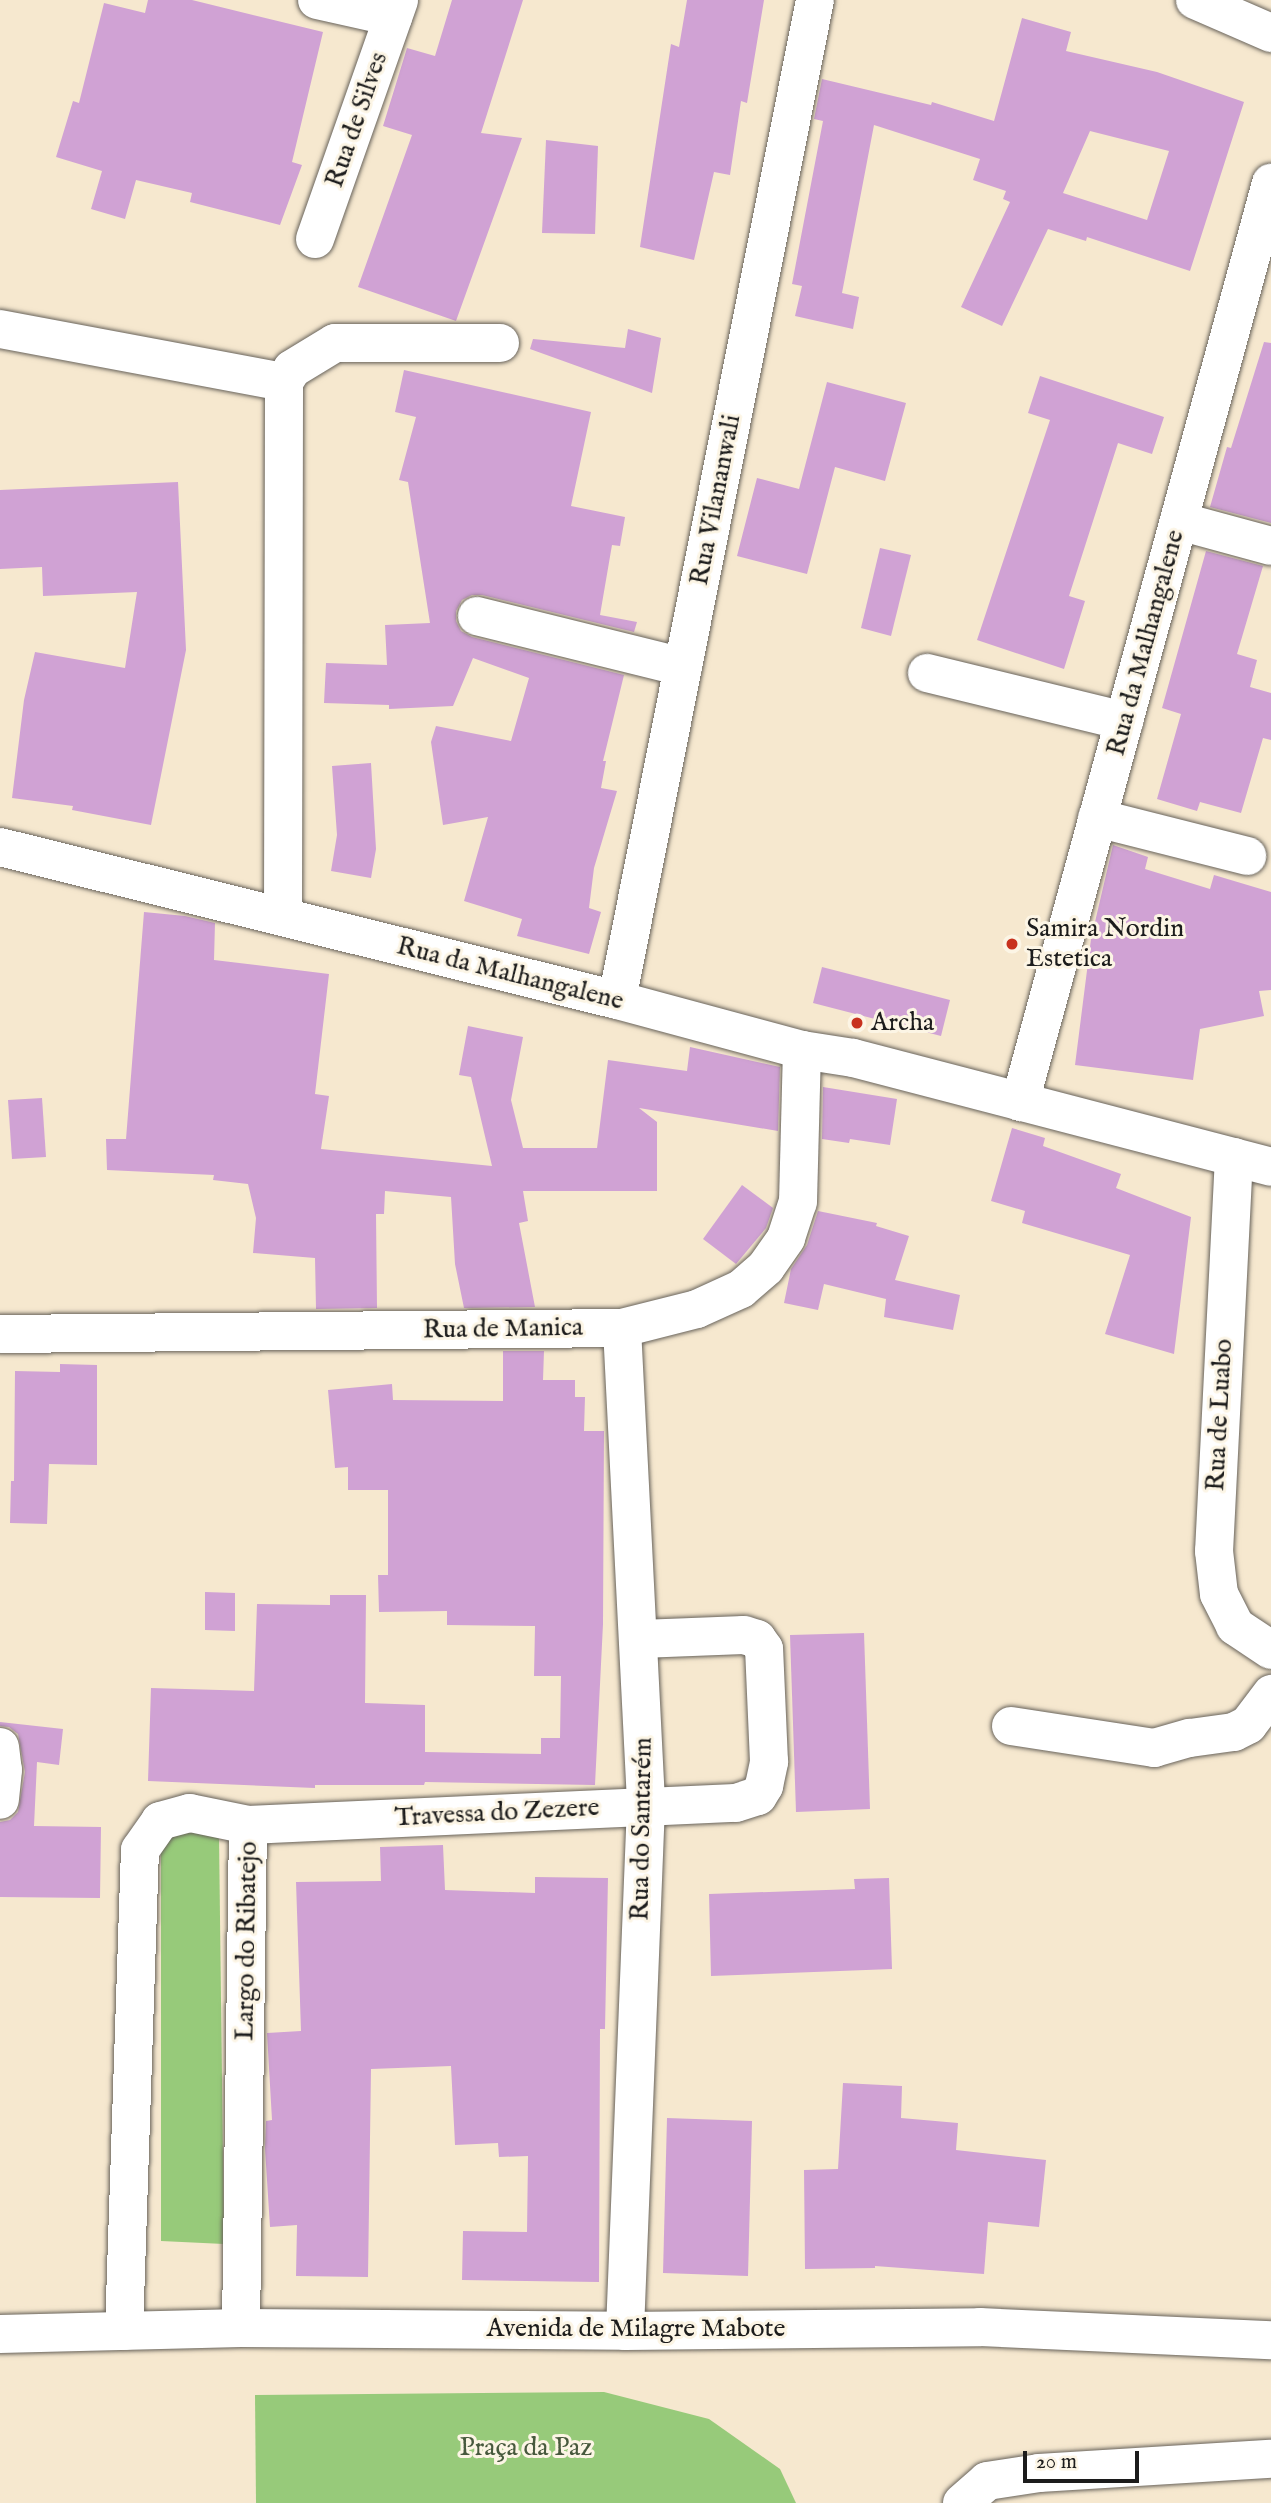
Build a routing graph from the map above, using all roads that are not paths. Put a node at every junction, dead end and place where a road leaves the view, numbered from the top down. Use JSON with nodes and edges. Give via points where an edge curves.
{"nodes":[{"id":1,"x":317,"y":0,"type":"edge"},
{"id":2,"x":815,"y":0,"type":"edge"},
{"id":3,"x":1195,"y":0,"type":"edge"},
{"id":4,"x":396,"y":8,"type":"edge"},
{"id":5,"x":1271,"y":33,"type":"edge"},
{"id":6,"x":1271,"y":183,"type":"edge"},
{"id":7,"x":315,"y":239,"type":"dead end"},
{"id":8,"x":0,"y":329,"type":"edge"},
{"id":9,"x":500,"y":343,"type":"dead end"},
{"id":10,"x":284,"y":382,"type":"junction"},
{"id":11,"x":1179,"y":521,"type":"junction"},
{"id":12,"x":1271,"y":546,"type":"edge"},
{"id":13,"x":477,"y":616,"type":"dead end"},
{"id":14,"x":683,"y":667,"type":"junction"},
{"id":15,"x":927,"y":673,"type":"dead end"},
{"id":16,"x":1124,"y":721,"type":"junction"},
{"id":17,"x":1097,"y":818,"type":"junction"},
{"id":18,"x":0,"y":847,"type":"edge"},
{"id":19,"x":1247,"y":856,"type":"dead end"},
{"id":20,"x":283,"y":917,"type":"junction"},
{"id":21,"x":617,"y":1000,"type":"junction"},
{"id":22,"x":802,"y":1050,"type":"junction"},
{"id":23,"x":1020,"y":1102,"type":"junction"},
{"id":24,"x":1234,"y":1157,"type":"junction"},
{"id":25,"x":1271,"y":1167,"type":"edge"},
{"id":26,"x":622,"y":1328,"type":"junction"},
{"id":27,"x":0,"y":1334,"type":"edge"},
{"id":28,"x":640,"y":1639,"type":"junction"},
{"id":29,"x":1271,"y":1650,"type":"edge"},
{"id":30,"x":1271,"y":1694,"type":"edge"},
{"id":31,"x":1011,"y":1726,"type":"dead end"},
{"id":32,"x":0,"y":1747,"type":"edge"},
{"id":33,"x":0,"y":1801,"type":"edge"},
{"id":34,"x":646,"y":1805,"type":"junction"},
{"id":35,"x":248,"y":1825,"type":"junction"},
{"id":36,"x":241,"y":2328,"type":"junction"},
{"id":37,"x":124,"y":2331,"type":"junction"},
{"id":38,"x":625,"y":2331,"type":"junction"},
{"id":39,"x":0,"y":2333,"type":"edge"},
{"id":40,"x":1271,"y":2340,"type":"edge"},
{"id":41,"x":1271,"y":2459,"type":"edge"},
{"id":42,"x":962,"y":2503,"type":"edge"}],
"edges":[{"from":1,"to":4,"type":"street"},
{"from":2,"to":14,"type":"street","name":"Rua Vilananwali"},
{"from":3,"to":5,"type":"street"},
{"from":4,"to":7,"type":"street","name":"Rua de Silves"},
{"from":6,"to":11,"type":"street","name":"Rua da Malhangalene"},
{"from":8,"to":10,"type":"street"},
{"from":9,"to":10,"type":"street","via":[[335,344],[292,369]]},
{"from":10,"to":20,"type":"street"},
{"from":11,"to":12,"type":"street"},
{"from":11,"to":16,"type":"street","name":"Rua da Malhangalene"},
{"from":13,"to":14,"type":"street"},
{"from":14,"to":21,"type":"street","name":"Rua Vilananwali"},
{"from":15,"to":16,"type":"street"},
{"from":16,"to":17,"type":"street","name":"Rua da Malhangalene"},
{"from":17,"to":19,"type":"street"},
{"from":17,"to":23,"type":"street","name":"Rua da Malhangalene"},
{"from":18,"to":20,"type":"street","name":"Rua da Malhangalene"},
{"from":20,"to":21,"type":"street","name":"Rua da Malhangalene"},
{"from":21,"to":22,"type":"street","name":"Rua da Malhangalene"},
{"from":22,"to":23,"type":"street","name":"Rua da Malhangalene","via":[[853,1058]]},
{"from":22,"to":26,"type":"street","name":"Rua de Manica","via":[[798,1202],[786,1238],[766,1267],[741,1289],[697,1309]]},
{"from":23,"to":24,"type":"street","name":"Rua da Malhangalene"},
{"from":24,"to":25,"type":"street","name":"Rua da Malhangalene"},
{"from":24,"to":29,"type":"street","name":"Rua de Luabo","via":[[1214,1551],[1219,1594],[1236,1626]]},
{"from":26,"to":27,"type":"street","name":"Rua de Manica"},
{"from":26,"to":28,"type":"street","name":"Rua do Santarém"},
{"from":28,"to":34,"type":"street","name":"Rua do Santarém"},
{"from":28,"to":34,"type":"street","name":"Travessa do Zezere","via":[[744,1635],[757,1639],[764,1649],[769,1762],[765,1786],[748,1801]]},
{"from":30,"to":31,"type":"street","via":[[1248,1725],[1234,1732],[1154,1748]]},
{"from":32,"to":33,"type":"street","via":[[4,1770]]},
{"from":34,"to":35,"type":"street","name":"Travessa do Zezere"},
{"from":34,"to":38,"type":"street","name":"Rua do Santarém"},
{"from":35,"to":36,"type":"street","name":"Largo do Ribatejo"},
{"from":35,"to":37,"type":"street","name":"Largo do Ribatejo","via":[[190,1813],[160,1821],[140,1850]]},
{"from":36,"to":37,"type":"street","name":"Avenida de Milagre Mabote"},
{"from":36,"to":38,"type":"street","name":"Avenida de Milagre Mabote"},
{"from":37,"to":39,"type":"street","name":"Avenida de Milagre Mabote"},
{"from":38,"to":40,"type":"street","name":"Avenida de Milagre Mabote","via":[[980,2327]]},
{"from":41,"to":42,"type":"street","via":[[1039,2473],[987,2481]]}]}
